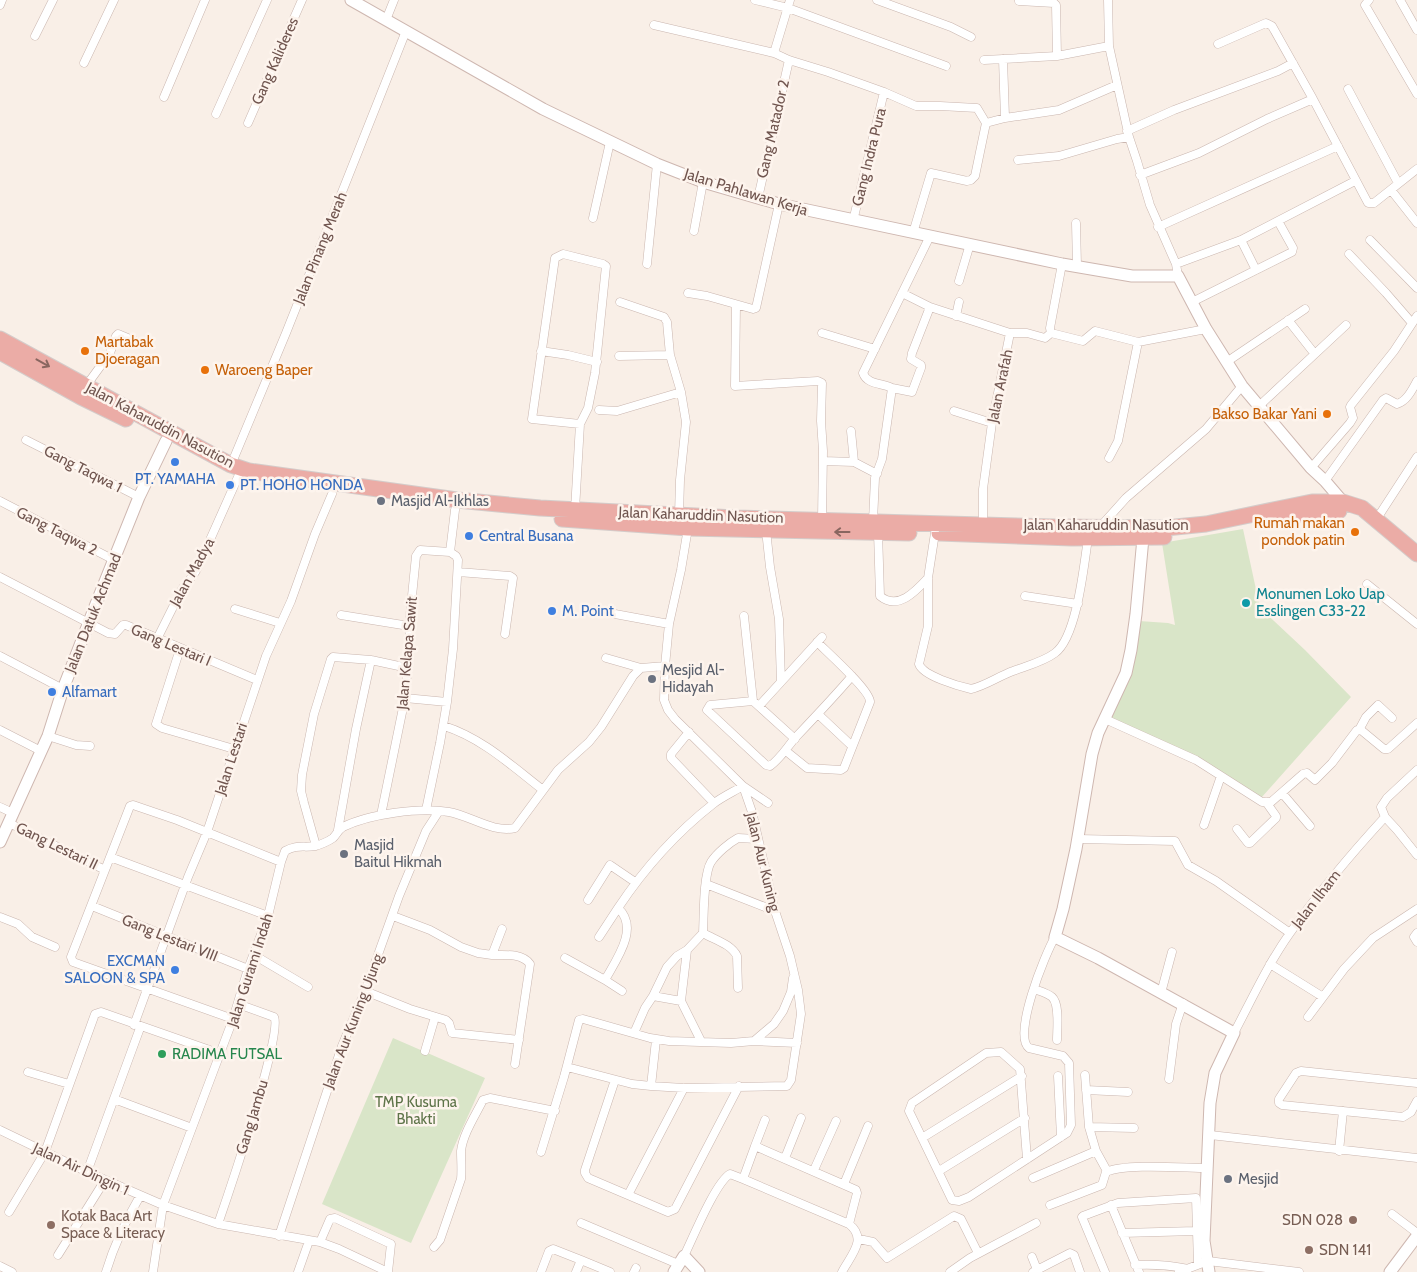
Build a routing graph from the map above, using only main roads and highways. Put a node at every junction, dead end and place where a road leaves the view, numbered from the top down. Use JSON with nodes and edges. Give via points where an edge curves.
{"nodes":[{"id":1,"x":0,"y":339,"type":"edge"},
{"id":2,"x":0,"y":352,"type":"edge"},
{"id":3,"x":83,"y":391,"type":"junction"},
{"id":4,"x":234,"y":471,"type":"junction"},
{"id":5,"x":1344,"y":507,"type":"junction"},
{"id":6,"x":516,"y":510,"type":"junction"},
{"id":7,"x":876,"y":527,"type":"junction"},
{"id":8,"x":1054,"y":531,"type":"junction"},
{"id":9,"x":1417,"y":554,"type":"edge"},
{"id":10,"x":1417,"y":565,"type":"edge"}],
"edges":[{"from":1,"to":3,"type":"highway","name":"Jalan Kaharuddin Nasution","one_way":true},
{"from":2,"to":3,"type":"highway","name":"Jalan Kaharuddin Nasution"},
{"from":3,"to":4,"type":"highway","name":"Jalan Kaharuddin Nasution"},
{"from":3,"to":4,"type":"highway","name":"Jalan Kaharuddin Nasution","via":[[166,441],[217,468]]},
{"from":4,"to":6,"type":"highway","name":"Jalan Kaharuddin Nasution"},
{"from":4,"to":6,"type":"highway","name":"Jalan Kaharuddin Nasution","via":[[260,483],[332,494],[455,510]]},
{"from":5,"to":8,"type":"highway","name":"Jalan Kaharuddin Nasution","via":[[1312,502],[1206,524]]},
{"from":5,"to":8,"type":"highway","name":"Jalan Kaharuddin Nasution","via":[[1191,535],[1088,538]]},
{"from":5,"to":9,"type":"highway","name":"Jalan Kaharuddin Nasution","via":[[1362,508]]},
{"from":5,"to":10,"type":"highway","name":"Jalan Kaharuddin Nasution"},
{"from":6,"to":7,"type":"highway","name":"Jalan Kaharuddin Nasution","via":[[822,520]]},
{"from":7,"to":6,"type":"highway","name":"Jalan Kaharuddin Nasution","one_way":true,"via":[[688,528]]},
{"from":7,"to":8,"type":"highway","name":"Jalan Kaharuddin Nasution","via":[[935,533]]},
{"from":7,"to":8,"type":"highway","name":"Jalan Kaharuddin Nasution","via":[[982,524]]}]}
